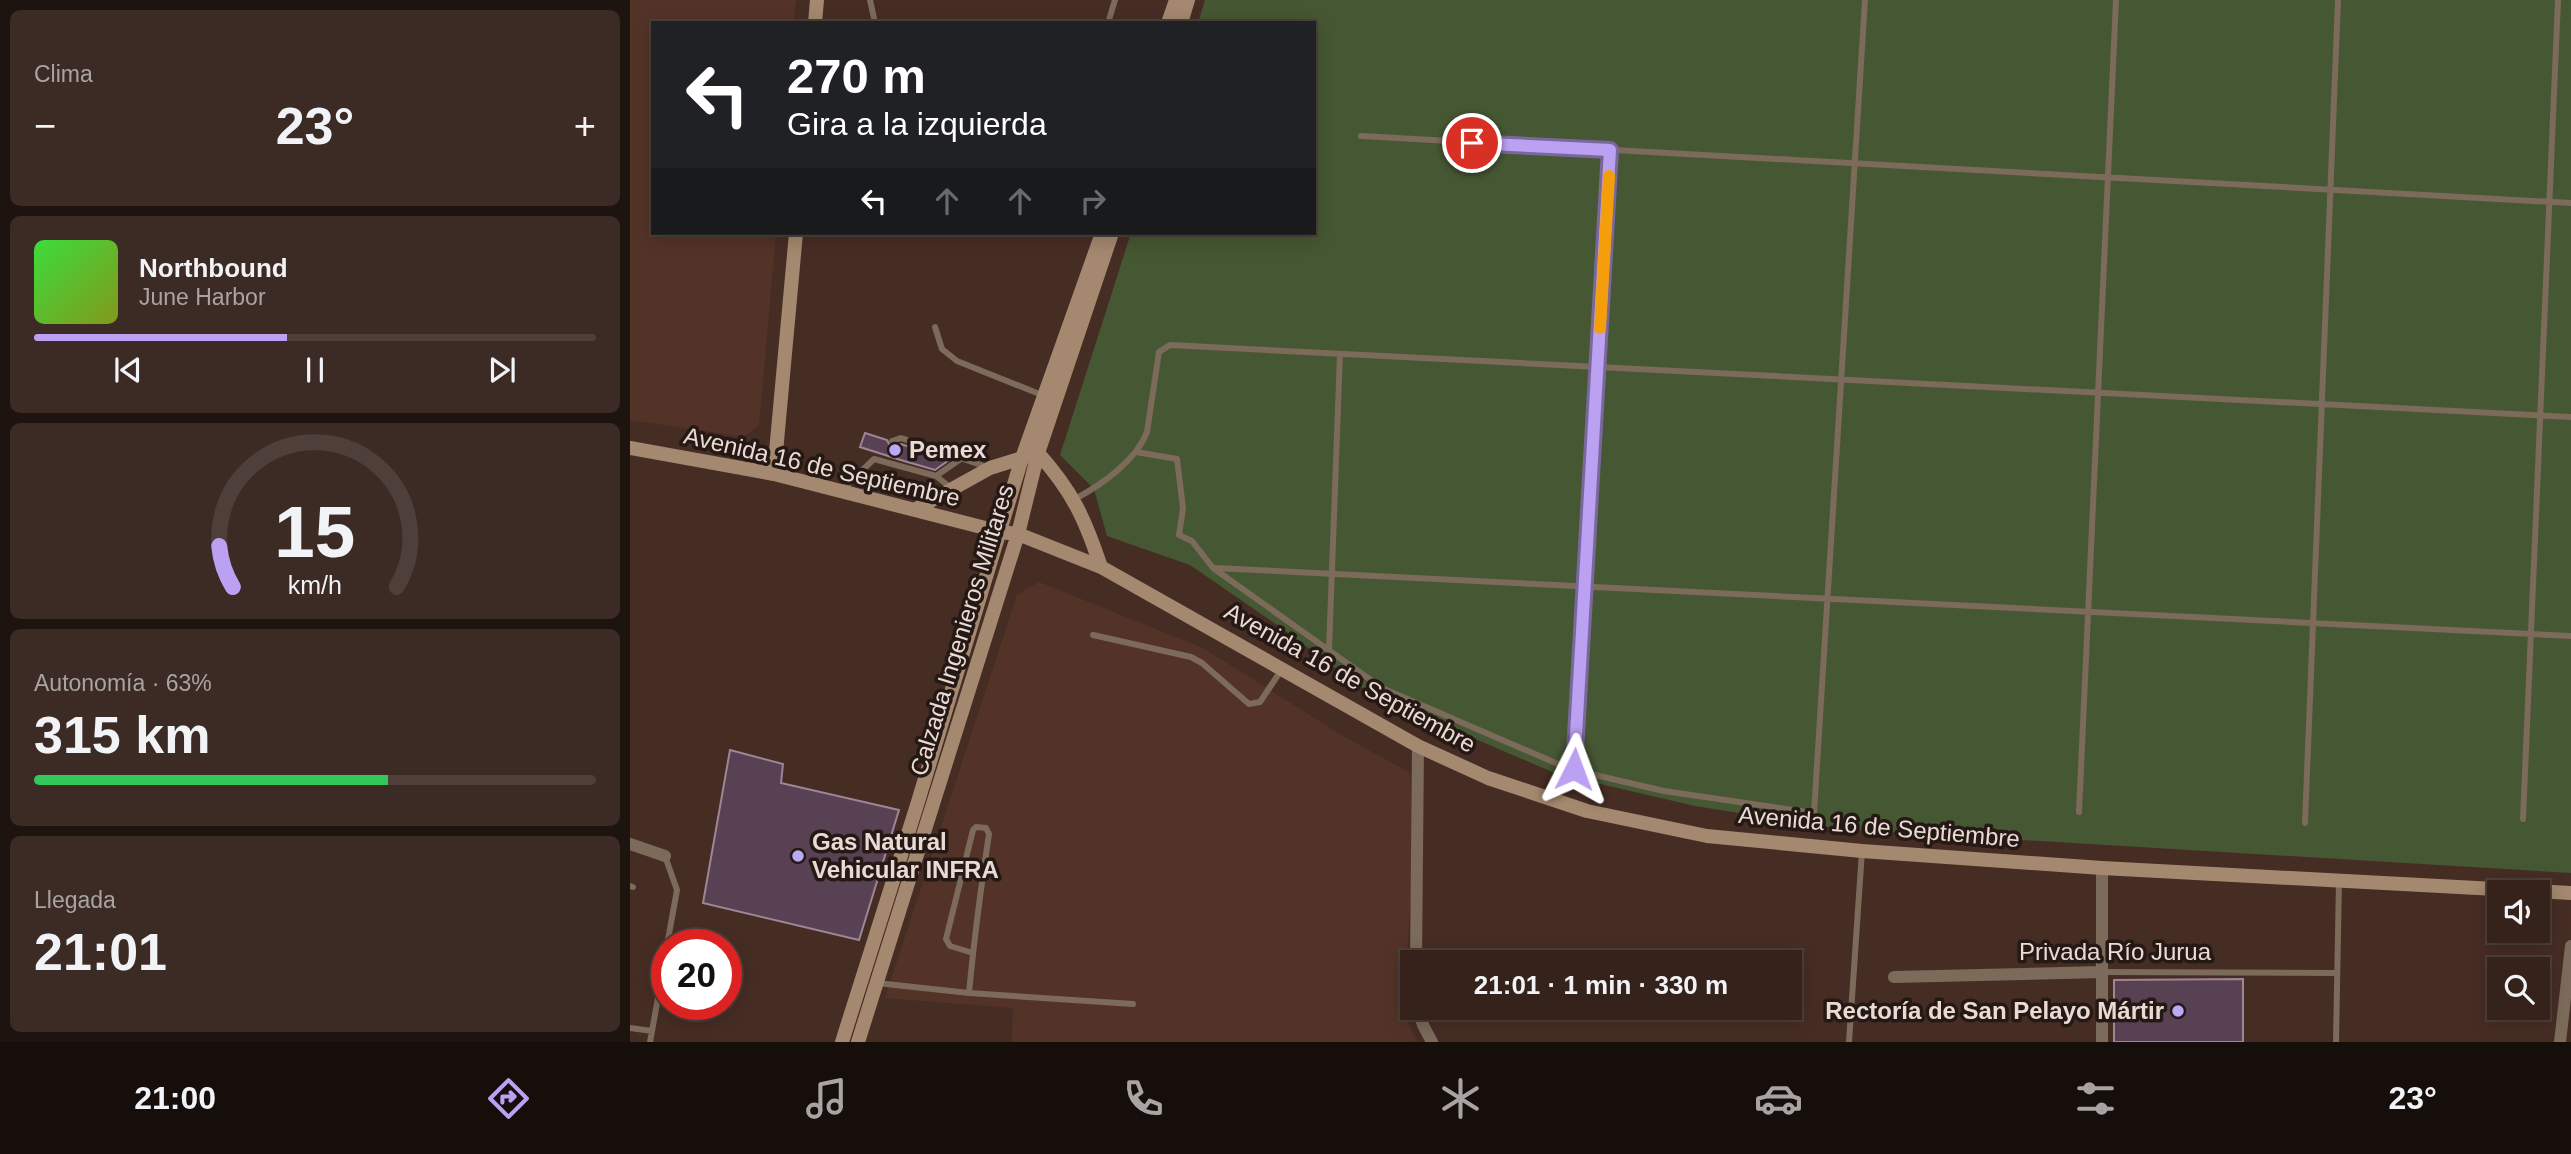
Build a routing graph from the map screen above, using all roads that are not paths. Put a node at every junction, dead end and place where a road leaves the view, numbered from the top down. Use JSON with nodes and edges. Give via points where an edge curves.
{"nodes":[{"id":1,"x":817,"y":0,"type":"edge"},
{"id":2,"x":870,"y":0,"type":"edge"},
{"id":3,"x":1115,"y":0,"type":"edge"},
{"id":4,"x":1176,"y":0,"type":"edge"},
{"id":5,"x":1188,"y":0,"type":"edge"},
{"id":6,"x":1865,"y":0,"type":"edge"},
{"id":7,"x":2116,"y":0,"type":"edge"},
{"id":8,"x":2338,"y":0,"type":"edge"},
{"id":9,"x":2558,"y":0,"type":"edge"},
{"id":10,"x":815,"y":21,"type":"edge"},
{"id":11,"x":875,"y":21,"type":"edge"},
{"id":12,"x":1109,"y":21,"type":"edge"},
{"id":13,"x":1169,"y":21,"type":"edge"},
{"id":14,"x":1182,"y":21,"type":"edge"},
{"id":15,"x":1361,"y":136,"type":"dead end"},
{"id":16,"x":1610,"y":150,"type":"junction"},
{"id":17,"x":1854,"y":164,"type":"junction"},
{"id":18,"x":2108,"y":178,"type":"junction"},
{"id":19,"x":2330,"y":190,"type":"junction"},
{"id":20,"x":2550,"y":202,"type":"junction"},
{"id":21,"x":2571,"y":203,"type":"edge"},
{"id":22,"x":796,"y":235,"type":"edge"},
{"id":23,"x":1101,"y":235,"type":"edge"},
{"id":24,"x":1111,"y":235,"type":"edge"},
{"id":25,"x":934,"y":327,"type":"dead end"},
{"id":26,"x":1340,"y":354,"type":"junction"},
{"id":27,"x":1598,"y":367,"type":"junction"},
{"id":28,"x":1841,"y":380,"type":"junction"},
{"id":29,"x":2098,"y":393,"type":"junction"},
{"id":30,"x":1051,"y":399,"type":"junction"},
{"id":31,"x":2322,"y":404,"type":"junction"},
{"id":32,"x":2540,"y":416,"type":"junction"},
{"id":33,"x":2571,"y":417,"type":"edge"},
{"id":34,"x":892,"y":441,"type":"dead end"},
{"id":35,"x":630,"y":449,"type":"edge"},
{"id":36,"x":1136,"y":452,"type":"junction"},
{"id":37,"x":1038,"y":453,"type":"junction"},
{"id":38,"x":962,"y":458,"type":"junction"},
{"id":39,"x":1022,"y":458,"type":"junction"},
{"id":40,"x":990,"y":468,"type":"junction"},
{"id":41,"x":774,"y":474,"type":"junction"},
{"id":42,"x":936,"y":477,"type":"junction"},
{"id":43,"x":951,"y":488,"type":"junction"},
{"id":44,"x":842,"y":491,"type":"junction"},
{"id":45,"x":1074,"y":499,"type":"junction"},
{"id":46,"x":916,"y":509,"type":"junction"},
{"id":47,"x":1001,"y":532,"type":"junction"},
{"id":48,"x":1018,"y":534,"type":"junction"},
{"id":49,"x":1101,"y":567,"type":"junction"},
{"id":50,"x":1213,"y":568,"type":"junction"},
{"id":51,"x":1331,"y":574,"type":"junction"},
{"id":52,"x":1585,"y":587,"type":"junction"},
{"id":53,"x":1828,"y":598,"type":"junction"},
{"id":54,"x":2088,"y":611,"type":"junction"},
{"id":55,"x":2313,"y":623,"type":"junction"},
{"id":56,"x":2531,"y":634,"type":"junction"},
{"id":57,"x":1093,"y":635,"type":"dead end"},
{"id":58,"x":2571,"y":636,"type":"edge"},
{"id":59,"x":1329,"y":650,"type":"junction"},
{"id":60,"x":1282,"y":668,"type":"junction"},
{"id":61,"x":1418,"y":746,"type":"junction"},
{"id":62,"x":1574,"y":769,"type":"junction"},
{"id":63,"x":2079,"y":812,"type":"dead end"},
{"id":64,"x":2523,"y":819,"type":"dead end"},
{"id":65,"x":2305,"y":823,"type":"dead end"},
{"id":66,"x":630,"y":844,"type":"edge"},
{"id":67,"x":1862,"y":851,"type":"junction"},
{"id":68,"x":665,"y":856,"type":"joint"},
{"id":69,"x":2102,"y":868,"type":"junction"},
{"id":70,"x":2339,"y":880,"type":"junction"},
{"id":71,"x":2571,"y":892,"type":"edge"},
{"id":72,"x":670,"y":929,"type":"edge"},
{"id":73,"x":2571,"y":946,"type":"edge"},
{"id":74,"x":1416,"y":950,"type":"edge"},
{"id":75,"x":973,"y":953,"type":"junction"},
{"id":76,"x":2102,"y":972,"type":"junction"},
{"id":77,"x":2336,"y":973,"type":"junction"},
{"id":78,"x":1894,"y":976,"type":"dead end"},
{"id":79,"x":877,"y":983,"type":"junction"},
{"id":80,"x":969,"y":993,"type":"junction"},
{"id":81,"x":1133,"y":1004,"type":"dead end"},
{"id":82,"x":654,"y":1020,"type":"edge"},
{"id":83,"x":1422,"y":1020,"type":"edge"},
{"id":84,"x":630,"y":1028,"type":"edge"},
{"id":85,"x":652,"y":1031,"type":"junction"},
{"id":86,"x":650,"y":1042,"type":"edge"},
{"id":87,"x":842,"y":1042,"type":"edge"},
{"id":88,"x":858,"y":1042,"type":"edge"},
{"id":89,"x":1432,"y":1042,"type":"edge"},
{"id":90,"x":1849,"y":1042,"type":"edge"},
{"id":91,"x":2102,"y":1042,"type":"edge"},
{"id":92,"x":2336,"y":1042,"type":"edge"},
{"id":93,"x":2560,"y":1042,"type":"edge"}],
"edges":[{"from":1,"to":10,"type":"main road"},
{"from":2,"to":11,"type":"lane"},
{"from":3,"to":12,"type":"lane"},
{"from":4,"to":13,"type":"main road"},
{"from":5,"to":14,"type":"main road"},
{"from":6,"to":17,"type":"lane"},
{"from":7,"to":18,"type":"lane"},
{"from":8,"to":19,"type":"lane"},
{"from":9,"to":20,"type":"lane"},
{"from":15,"to":16,"type":"lane"},
{"from":16,"to":17,"type":"lane"},
{"from":16,"to":27,"type":"lane"},
{"from":17,"to":18,"type":"lane"},
{"from":17,"to":28,"type":"lane"},
{"from":18,"to":19,"type":"lane"},
{"from":18,"to":29,"type":"lane"},
{"from":19,"to":20,"type":"lane"},
{"from":19,"to":31,"type":"lane"},
{"from":20,"to":21,"type":"lane"},
{"from":20,"to":32,"type":"lane"},
{"from":22,"to":41,"type":"main road"},
{"from":23,"to":30,"type":"main road","name":"Calzada Ingenieros Militares"},
{"from":24,"to":30,"type":"main road","name":"Calzada Ingenieros Militares"},
{"from":25,"to":30,"type":"lane","via":[[942,349],[957,360]]},
{"from":26,"to":27,"type":"lane"},
{"from":26,"to":36,"type":"lane","via":[[1164,347],[1159,352],[1147,432]]},
{"from":26,"to":51,"type":"lane"},
{"from":27,"to":28,"type":"lane"},
{"from":27,"to":52,"type":"lane"},
{"from":28,"to":29,"type":"lane"},
{"from":28,"to":53,"type":"lane"},
{"from":29,"to":31,"type":"lane"},
{"from":29,"to":54,"type":"lane"},
{"from":30,"to":37,"type":"main road","name":"Calzada Ingenieros Militares"},
{"from":30,"to":39,"type":"main road","name":"Calzada Ingenieros Militares"},
{"from":31,"to":32,"type":"lane"},
{"from":31,"to":55,"type":"lane"},
{"from":32,"to":33,"type":"lane"},
{"from":32,"to":56,"type":"lane"},
{"from":34,"to":38,"type":"lane","via":[[901,438]]},
{"from":35,"to":41,"type":"main road","name":"Avenida 16 de Septiembre"},
{"from":36,"to":45,"type":"lane","via":[[1094,489]]},
{"from":36,"to":50,"type":"lane","via":[[1177,460],[1183,508],[1179,535],[1192,541]]},
{"from":37,"to":39,"type":"main road"},
{"from":37,"to":45,"type":"main road"},
{"from":37,"to":48,"type":"main road","name":"Calzada Ingenieros Militares"},
{"from":38,"to":40,"type":"lane"},
{"from":38,"to":42,"type":"lane"},
{"from":39,"to":40,"type":"main road"},
{"from":39,"to":47,"type":"main road","name":"Calzada Ingenieros Militares"},
{"from":40,"to":43,"type":"main road"},
{"from":41,"to":44,"type":"main road","name":"Avenida 16 de Septiembre"},
{"from":42,"to":43,"type":"lane"},
{"from":42,"to":44,"type":"lane","via":[[877,456]]},
{"from":43,"to":46,"type":"main road"},
{"from":44,"to":46,"type":"main road","name":"Avenida 16 de Septiembre"},
{"from":45,"to":49,"type":"main road"},
{"from":46,"to":47,"type":"main road","name":"Avenida 16 de Septiembre"},
{"from":47,"to":48,"type":"main road","name":"Avenida 16 de Septiembre"},
{"from":47,"to":87,"type":"main road","name":"Calzada Ingenieros Militares"},
{"from":48,"to":49,"type":"main road","name":"Avenida 16 de Septiembre"},
{"from":48,"to":79,"type":"main road","name":"Calzada Ingenieros Militares"},
{"from":49,"to":60,"type":"main road","name":"Avenida 16 de Septiembre"},
{"from":50,"to":51,"type":"lane"},
{"from":50,"to":59,"type":"lane"},
{"from":51,"to":52,"type":"lane"},
{"from":51,"to":59,"type":"lane"},
{"from":52,"to":53,"type":"lane"},
{"from":52,"to":62,"type":"lane"},
{"from":53,"to":54,"type":"lane"},
{"from":53,"to":62,"type":"lane","via":[[1814,813],[1664,791]]},
{"from":54,"to":55,"type":"lane"},
{"from":54,"to":63,"type":"lane"},
{"from":55,"to":56,"type":"lane"},
{"from":55,"to":65,"type":"lane"},
{"from":56,"to":58,"type":"lane"},
{"from":56,"to":64,"type":"lane"},
{"from":57,"to":60,"type":"lane","via":[[1191,657],[1248,704],[1260,702]]},
{"from":59,"to":62,"type":"lane","via":[[1382,688]]},
{"from":60,"to":61,"type":"main road","name":"Avenida 16 de Septiembre"},
{"from":61,"to":67,"type":"main road","name":"Avenida 16 de Septiembre","via":[[1488,778],[1587,811],[1707,836]]},
{"from":61,"to":74,"type":"street"},
{"from":66,"to":68,"type":"street"},
{"from":67,"to":69,"type":"main road","name":"Avenida 16 de Septiembre"},
{"from":67,"to":90,"type":"lane"},
{"from":68,"to":72,"type":"lane","via":[[677,890]]},
{"from":69,"to":70,"type":"main road","name":"Avenida 16 de Septiembre"},
{"from":69,"to":76,"type":"street"},
{"from":70,"to":71,"type":"main road","name":"Avenida 16 de Septiembre"},
{"from":70,"to":77,"type":"lane"},
{"from":73,"to":93,"type":"street"},
{"from":75,"to":75,"type":"lane","via":[[950,946],[946,939],[976,827],[986,828],[989,834]]},
{"from":75,"to":80,"type":"lane"},
{"from":76,"to":77,"type":"lane","name":"Privada Río Jurua"},
{"from":76,"to":78,"type":"street","name":"Privada Río Jurua"},
{"from":76,"to":91,"type":"street"},
{"from":77,"to":92,"type":"lane"},
{"from":79,"to":80,"type":"lane"},
{"from":79,"to":88,"type":"main road","name":"Calzada Ingenieros Militares"},
{"from":80,"to":81,"type":"lane"},
{"from":82,"to":85,"type":"lane"},
{"from":83,"to":89,"type":"street"},
{"from":84,"to":85,"type":"lane"},
{"from":85,"to":86,"type":"lane"}]}
